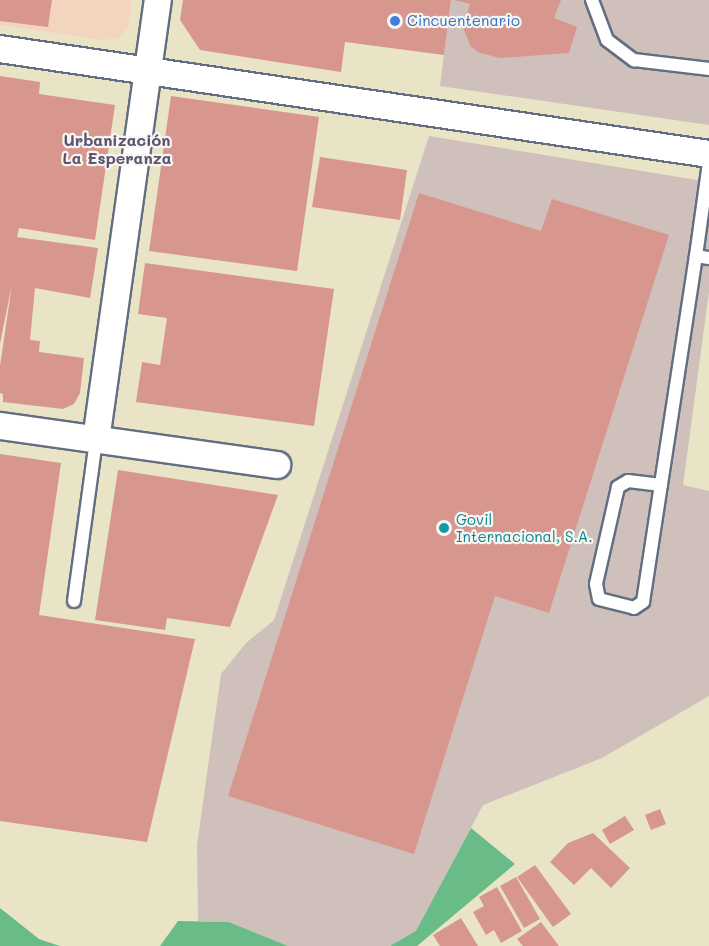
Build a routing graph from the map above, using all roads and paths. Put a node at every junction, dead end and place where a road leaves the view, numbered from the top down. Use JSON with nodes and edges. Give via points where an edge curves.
{"nodes":[{"id":1,"x":158,"y":0,"type":"edge"},
{"id":2,"x":592,"y":0,"type":"edge"},
{"id":3,"x":0,"y":49,"type":"edge"},
{"id":4,"x":709,"y":69,"type":"edge"},
{"id":5,"x":148,"y":71,"type":"junction"},
{"id":6,"x":709,"y":154,"type":"edge"},
{"id":7,"x":709,"y":162,"type":"edge"},
{"id":8,"x":696,"y":256,"type":"junction"},
{"id":9,"x":709,"y":258,"type":"edge"},
{"id":10,"x":0,"y":426,"type":"edge"},
{"id":11,"x":96,"y":440,"type":"junction"},
{"id":12,"x":277,"y":465,"type":"dead end"},
{"id":13,"x":661,"y":486,"type":"junction"},
{"id":14,"x":74,"y":601,"type":"dead end"}],
"edges":[{"from":1,"to":5,"type":"street"},
{"from":2,"to":4,"type":"lane","via":[[606,40],[634,60]]},
{"from":3,"to":5,"type":"street"},
{"from":5,"to":6,"type":"street"},
{"from":5,"to":11,"type":"street"},
{"from":7,"to":8,"type":"lane"},
{"from":8,"to":9,"type":"lane"},
{"from":8,"to":13,"type":"lane"},
{"from":10,"to":11,"type":"street"},
{"from":11,"to":12,"type":"street"},
{"from":11,"to":14,"type":"lane"},
{"from":13,"to":13,"type":"lane","via":[[643,602],[634,608],[598,599],[596,584],[618,487],[628,481]]}]}
